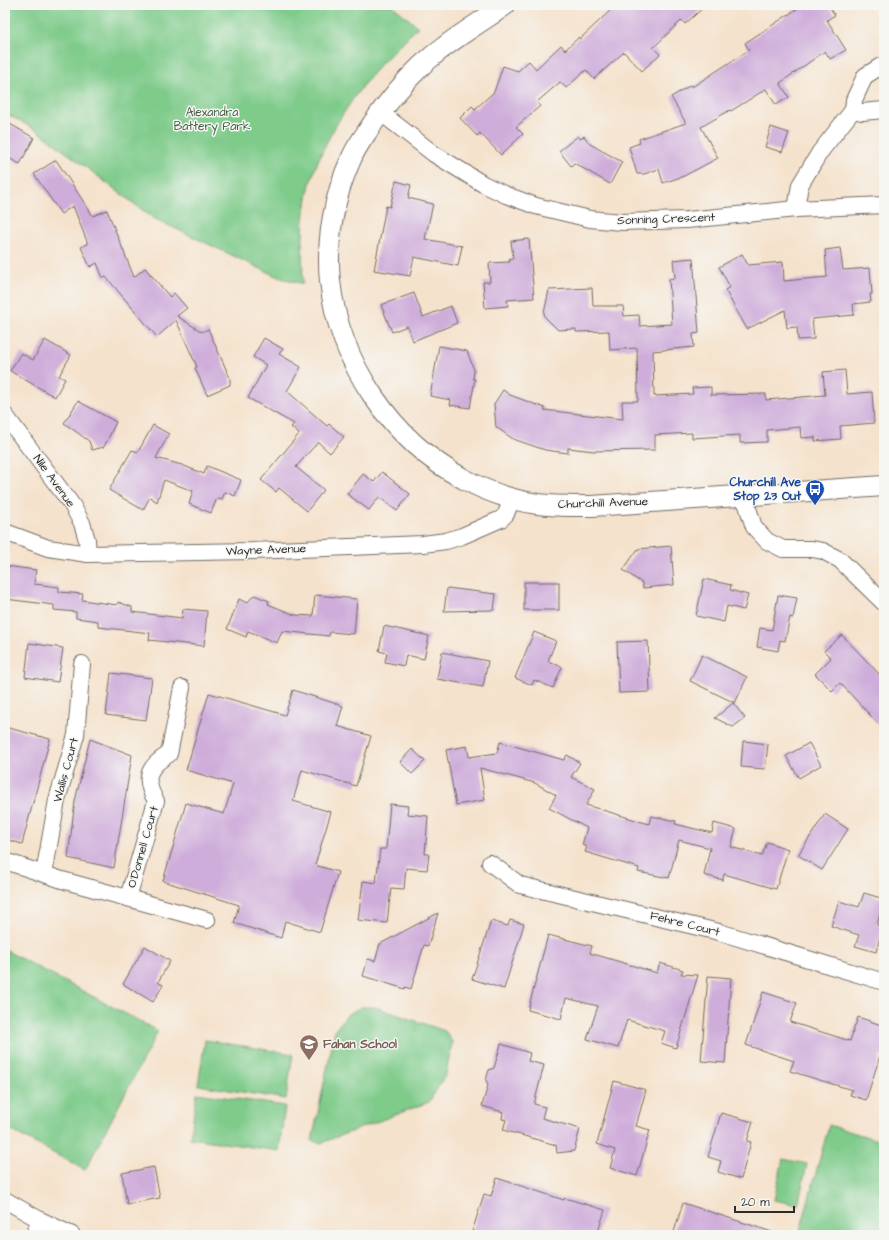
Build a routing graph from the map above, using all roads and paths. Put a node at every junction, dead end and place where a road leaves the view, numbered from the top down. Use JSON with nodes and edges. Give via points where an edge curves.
{"nodes":[{"id":1,"x":505,"y":5,"type":"edge"},
{"id":2,"x":881,"y":66,"type":"dead end"},
{"id":3,"x":853,"y":110,"type":"junction"},
{"id":4,"x":884,"y":110,"type":"edge"},
{"id":5,"x":380,"y":112,"type":"junction"},
{"id":6,"x":884,"y":205,"type":"edge"},
{"id":7,"x":796,"y":209,"type":"junction"},
{"id":8,"x":5,"y":415,"type":"edge"},
{"id":9,"x":884,"y":486,"type":"edge"},
{"id":10,"x":744,"y":496,"type":"junction"},
{"id":11,"x":512,"y":498,"type":"junction"},
{"id":12,"x":5,"y":532,"type":"edge"},
{"id":13,"x":88,"y":554,"type":"junction"},
{"id":14,"x":884,"y":604,"type":"edge"},
{"id":15,"x":82,"y":664,"type":"dead end"},
{"id":16,"x":182,"y":688,"type":"dead end"},
{"id":17,"x":5,"y":861,"type":"edge"},
{"id":18,"x":490,"y":863,"type":"dead end"},
{"id":19,"x":44,"y":874,"type":"junction"},
{"id":20,"x":128,"y":898,"type":"junction"},
{"id":21,"x":207,"y":920,"type":"dead end"},
{"id":22,"x":884,"y":982,"type":"edge"},
{"id":23,"x":5,"y":1200,"type":"edge"},
{"id":24,"x":40,"y":1220,"type":"junction"},
{"id":25,"x":34,"y":1235,"type":"edge"},
{"id":26,"x":72,"y":1235,"type":"edge"}],
"edges":[{"from":1,"to":5,"type":"street","name":"Churchill Avenue","via":[[420,66]]},
{"from":2,"to":3,"type":"street","via":[[865,76],[854,100]]},
{"from":3,"to":4,"type":"street"},
{"from":3,"to":7,"type":"street","via":[[820,152],[800,185]]},
{"from":5,"to":7,"type":"street","name":"Sonning Crescent","via":[[434,154],[482,184],[536,206],[590,219],[621,222],[686,220]]},
{"from":5,"to":11,"type":"street","name":"Churchill Avenue","via":[[353,155],[336,198],[330,250],[330,281],[341,331],[367,385],[394,424],[411,441],[465,480]]},
{"from":6,"to":7,"type":"street","name":"Sonning Crescent"},
{"from":8,"to":13,"type":"street","name":"Nile Avenue","via":[[76,512],[87,540]]},
{"from":9,"to":10,"type":"street","name":"Churchill Avenue"},
{"from":10,"to":11,"type":"street","name":"Churchill Avenue","via":[[592,506],[546,505]]},
{"from":10,"to":14,"type":"street","via":[[754,527],[767,541],[783,549],[823,551],[840,560]]},
{"from":11,"to":13,"type":"street","name":"Wayne Avenue","via":[[506,514],[501,519],[446,541],[252,551]]},
{"from":12,"to":13,"type":"street","name":"Wayne Avenue","via":[[48,548]]},
{"from":15,"to":19,"type":"street","name":"Wallis Court","via":[[76,735],[57,800]]},
{"from":16,"to":20,"type":"street","name":"O'Donnell Court","via":[[169,754],[153,766],[148,774],[148,784],[156,801]]},
{"from":17,"to":19,"type":"street"},
{"from":18,"to":22,"type":"street","name":"Fehre Court","via":[[520,885],[719,932]]},
{"from":19,"to":20,"type":"street"},
{"from":20,"to":21,"type":"street"},
{"from":23,"to":24,"type":"street"},
{"from":24,"to":25,"type":"street"},
{"from":24,"to":26,"type":"street"}]}
